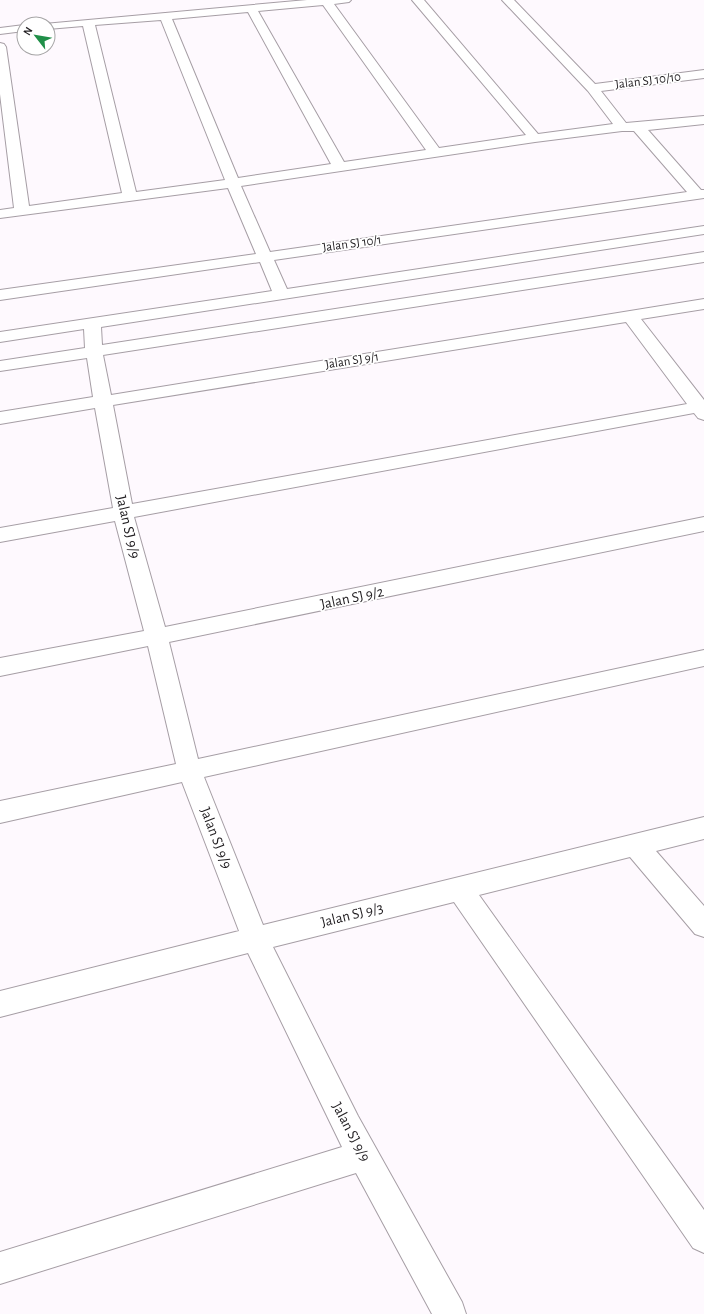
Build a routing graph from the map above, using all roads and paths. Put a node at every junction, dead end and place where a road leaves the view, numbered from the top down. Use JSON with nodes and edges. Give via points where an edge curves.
{"nodes":[{"id":1,"x":345,"y":0,"type":"edge"},
{"id":2,"x":418,"y":0,"type":"edge"},
{"id":3,"x":508,"y":0,"type":"edge"},
{"id":4,"x":326,"y":1,"type":"junction"},
{"id":5,"x":251,"y":8,"type":"junction"},
{"id":6,"x":165,"y":15,"type":"junction"},
{"id":7,"x":88,"y":22,"type":"junction"},
{"id":8,"x":56,"y":25,"type":"edge"},
{"id":9,"x":16,"y":29,"type":"edge"},
{"id":10,"x":0,"y":31,"type":"edge"},
{"id":11,"x":0,"y":47,"type":"edge"},
{"id":12,"x":704,"y":74,"type":"edge"},
{"id":13,"x":592,"y":88,"type":"junction"},
{"id":14,"x":704,"y":120,"type":"edge"},
{"id":15,"x":622,"y":127,"type":"junction"},
{"id":16,"x":638,"y":127,"type":"junction"},
{"id":17,"x":535,"y":138,"type":"junction"},
{"id":18,"x":435,"y":153,"type":"junction"},
{"id":19,"x":340,"y":167,"type":"junction"},
{"id":20,"x":233,"y":183,"type":"junction"},
{"id":21,"x":701,"y":195,"type":"edge"},
{"id":22,"x":130,"y":196,"type":"junction"},
{"id":23,"x":22,"y":211,"type":"junction"},
{"id":24,"x":0,"y":214,"type":"edge"},
{"id":25,"x":704,"y":230,"type":"edge"},
{"id":26,"x":265,"y":257,"type":"junction"},
{"id":27,"x":704,"y":257,"type":"edge"},
{"id":28,"x":281,"y":294,"type":"junction"},
{"id":29,"x":0,"y":295,"type":"edge"},
{"id":30,"x":704,"y":304,"type":"edge"},
{"id":31,"x":630,"y":316,"type":"junction"},
{"id":32,"x":92,"y":323,"type":"junction"},
{"id":33,"x":0,"y":337,"type":"edge"},
{"id":34,"x":94,"y":351,"type":"junction"},
{"id":35,"x":0,"y":366,"type":"edge"},
{"id":36,"x":103,"y":401,"type":"junction"},
{"id":37,"x":702,"y":409,"type":"edge"},
{"id":38,"x":0,"y":418,"type":"edge"},
{"id":39,"x":124,"y":513,"type":"junction"},
{"id":40,"x":704,"y":524,"type":"edge"},
{"id":41,"x":0,"y":535,"type":"edge"},
{"id":42,"x":157,"y":637,"type":"junction"},
{"id":43,"x":704,"y":658,"type":"edge"},
{"id":44,"x":0,"y":667,"type":"edge"},
{"id":45,"x":189,"y":769,"type":"junction"},
{"id":46,"x":0,"y":812,"type":"edge"},
{"id":47,"x":704,"y":828,"type":"edge"},
{"id":48,"x":635,"y":845,"type":"junction"},
{"id":49,"x":459,"y":888,"type":"junction"},
{"id":50,"x":704,"y":925,"type":"edge"},
{"id":51,"x":255,"y":938,"type":"junction"},
{"id":52,"x":0,"y":1004,"type":"edge"},
{"id":53,"x":363,"y":1156,"type":"junction"},
{"id":54,"x":704,"y":1237,"type":"edge"},
{"id":55,"x":0,"y":1268,"type":"edge"},
{"id":56,"x":450,"y":1314,"type":"edge"}],
"edges":[{"from":1,"to":4,"type":"street"},
{"from":2,"to":17,"type":"street"},
{"from":3,"to":13,"type":"street"},
{"from":4,"to":5,"type":"street"},
{"from":4,"to":18,"type":"street"},
{"from":5,"to":6,"type":"street"},
{"from":5,"to":19,"type":"street"},
{"from":6,"to":7,"type":"street"},
{"from":6,"to":20,"type":"street"},
{"from":7,"to":8,"type":"street"},
{"from":7,"to":22,"type":"street"},
{"from":9,"to":10,"type":"street"},
{"from":11,"to":23,"type":"street"},
{"from":12,"to":13,"type":"street","name":"Jalan SJ 10/10"},
{"from":13,"to":15,"type":"street"},
{"from":14,"to":16,"type":"street"},
{"from":15,"to":16,"type":"street"},
{"from":15,"to":17,"type":"street"},
{"from":16,"to":21,"type":"street"},
{"from":17,"to":18,"type":"street"},
{"from":18,"to":19,"type":"street"},
{"from":19,"to":20,"type":"street"},
{"from":20,"to":22,"type":"street"},
{"from":20,"to":26,"type":"street"},
{"from":21,"to":26,"type":"street","name":"Jalan SJ 10/1"},
{"from":22,"to":23,"type":"street"},
{"from":23,"to":24,"type":"street"},
{"from":25,"to":28,"type":"street"},
{"from":26,"to":28,"type":"street"},
{"from":26,"to":29,"type":"street","name":"Jalan SJ 10/1"},
{"from":27,"to":34,"type":"street"},
{"from":28,"to":32,"type":"street"},
{"from":30,"to":31,"type":"street","name":"Jalan SJ 9/1"},
{"from":31,"to":36,"type":"street","name":"Jalan SJ 9/1"},
{"from":31,"to":37,"type":"street"},
{"from":32,"to":33,"type":"street"},
{"from":32,"to":34,"type":"street","name":"Jalan SJ 9/9"},
{"from":34,"to":35,"type":"street"},
{"from":34,"to":36,"type":"street","name":"Jalan SJ 9/9"},
{"from":36,"to":38,"type":"street","name":"Jalan SJ 9/1"},
{"from":36,"to":39,"type":"street","name":"Jalan SJ 9/9"},
{"from":37,"to":39,"type":"street"},
{"from":39,"to":41,"type":"street"},
{"from":39,"to":42,"type":"street","name":"Jalan SJ 9/9"},
{"from":40,"to":42,"type":"street","name":"Jalan SJ 9/2"},
{"from":42,"to":44,"type":"street","name":"Jalan SJ 9/2"},
{"from":42,"to":45,"type":"street","name":"Jalan SJ 9/9"},
{"from":43,"to":45,"type":"street"},
{"from":45,"to":46,"type":"street"},
{"from":45,"to":51,"type":"street","name":"Jalan SJ 9/9"},
{"from":47,"to":48,"type":"street","name":"Jalan SJ 9/3"},
{"from":48,"to":49,"type":"street","name":"Jalan SJ 9/3"},
{"from":48,"to":50,"type":"street"},
{"from":49,"to":51,"type":"street","name":"Jalan SJ 9/3"},
{"from":49,"to":54,"type":"street"},
{"from":51,"to":52,"type":"street","name":"Jalan SJ 9/3"},
{"from":51,"to":53,"type":"street","name":"Jalan SJ 9/9"},
{"from":53,"to":55,"type":"street"},
{"from":53,"to":56,"type":"street","name":"Jalan SJ 9/9"}]}
